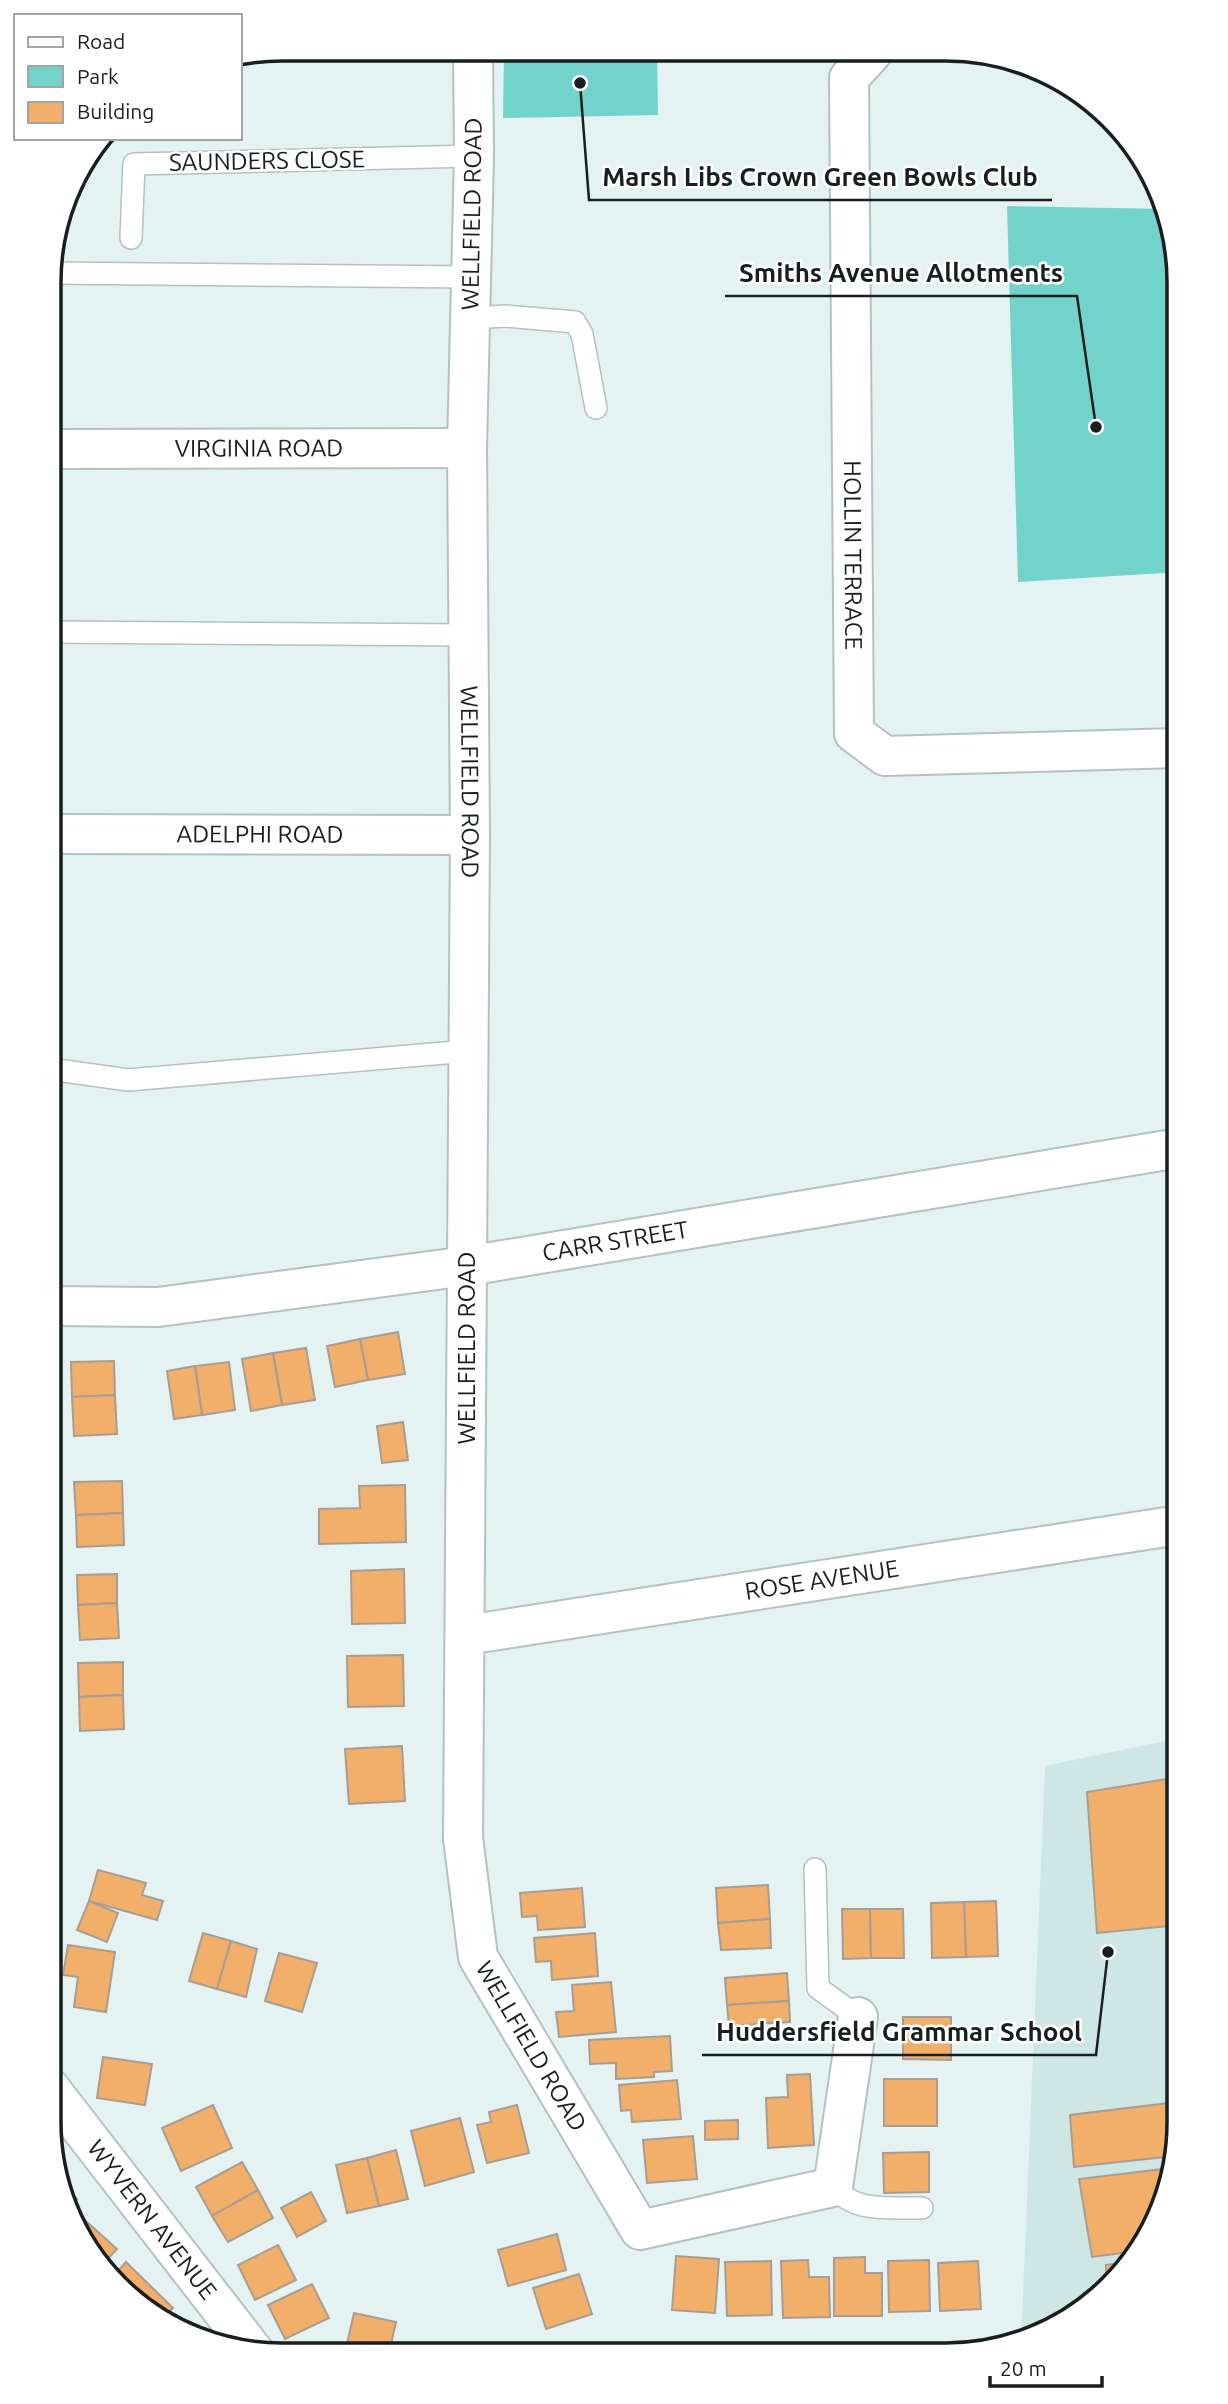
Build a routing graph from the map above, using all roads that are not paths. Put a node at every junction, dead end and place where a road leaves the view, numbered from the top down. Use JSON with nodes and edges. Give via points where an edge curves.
{"nodes":[{"id":1,"x":473,"y":61,"type":"edge"},
{"id":2,"x":865,"y":61,"type":"edge"},
{"id":3,"x":474,"y":156,"type":"junction"},
{"id":4,"x":131,"y":238,"type":"dead end"},
{"id":5,"x":62,"y":273,"type":"edge"},
{"id":6,"x":471,"y":277,"type":"junction"},
{"id":7,"x":470,"y":318,"type":"junction"},
{"id":8,"x":596,"y":408,"type":"dead end"},
{"id":9,"x":467,"y":448,"type":"junction"},
{"id":10,"x":62,"y":449,"type":"edge"},
{"id":11,"x":62,"y":632,"type":"edge"},
{"id":12,"x":468,"y":635,"type":"junction"},
{"id":13,"x":1167,"y":748,"type":"edge"},
{"id":14,"x":62,"y":834,"type":"edge"},
{"id":15,"x":470,"y":835,"type":"junction"},
{"id":16,"x":468,"y":1051,"type":"junction"},
{"id":17,"x":62,"y":1071,"type":"edge"},
{"id":18,"x":1167,"y":1150,"type":"edge"},
{"id":19,"x":467,"y":1266,"type":"junction"},
{"id":20,"x":61,"y":1306,"type":"edge"},
{"id":21,"x":1166,"y":1527,"type":"edge"},
{"id":22,"x":466,"y":1635,"type":"junction"},
{"id":23,"x":815,"y":1869,"type":"dead end"},
{"id":24,"x":858,"y":2017,"type":"joint"},
{"id":25,"x":61,"y":2103,"type":"edge"},
{"id":26,"x":833,"y":2188,"type":"junction"},
{"id":27,"x":922,"y":2208,"type":"dead end"},
{"id":28,"x":245,"y":2340,"type":"edge"}],
"edges":[{"from":1,"to":3,"type":"street","name":"WELLFIELD ROAD"},
{"from":2,"to":13,"type":"street","name":"HOLLIN TERRACE","via":[[849,78],[854,733],[885,756]]},
{"from":3,"to":4,"type":"lane","name":"SAUNDERS CLOSE","via":[[134,164]]},
{"from":3,"to":6,"type":"street","name":"WELLFIELD ROAD"},
{"from":5,"to":6,"type":"lane"},
{"from":6,"to":7,"type":"street","name":"WELLFIELD ROAD"},
{"from":7,"to":8,"type":"lane","via":[[575,322],[582,334]]},
{"from":7,"to":9,"type":"street","name":"WELLFIELD ROAD"},
{"from":9,"to":10,"type":"street","name":"VIRGINIA ROAD"},
{"from":9,"to":12,"type":"street","name":"WELLFIELD ROAD"},
{"from":11,"to":12,"type":"lane"},
{"from":12,"to":15,"type":"street","name":"WELLFIELD ROAD"},
{"from":14,"to":15,"type":"street","name":"ADELPHI ROAD"},
{"from":15,"to":16,"type":"street","name":"WELLFIELD ROAD"},
{"from":16,"to":17,"type":"lane","via":[[128,1080]]},
{"from":16,"to":19,"type":"street","name":"WELLFIELD ROAD"},
{"from":18,"to":19,"type":"street","name":"CARR STREET"},
{"from":19,"to":20,"type":"street","name":"CARR STREET","via":[[158,1307]]},
{"from":19,"to":22,"type":"street","name":"WELLFIELD ROAD"},
{"from":21,"to":22,"type":"street","name":"ROSE AVENUE"},
{"from":22,"to":26,"type":"street","name":"WELLFIELD ROAD","via":[[463,1838],[478,1956],[640,2230]]},
{"from":23,"to":24,"type":"lane","via":[[818,1988]]},
{"from":24,"to":26,"type":"street"},
{"from":25,"to":28,"type":"street","name":"WYVERN AVENUE"},
{"from":26,"to":27,"type":"lane","via":[[852,2204]]}]}
